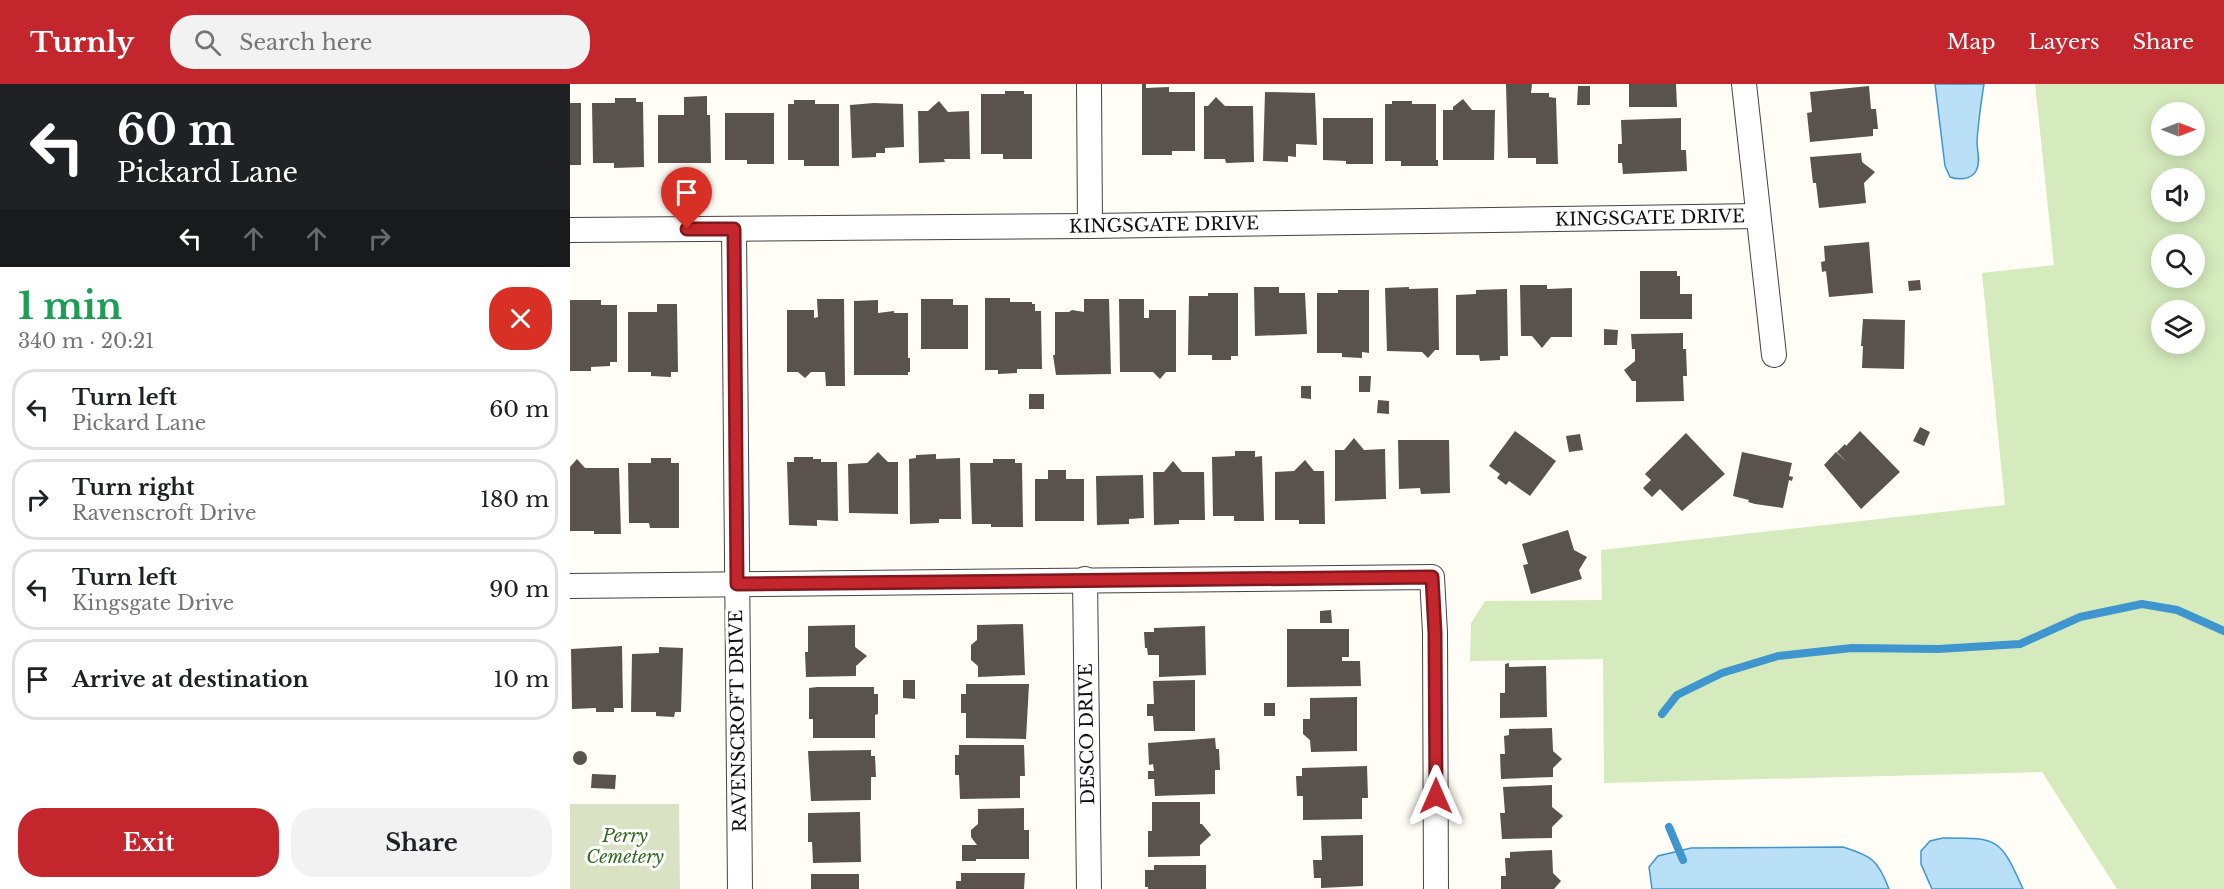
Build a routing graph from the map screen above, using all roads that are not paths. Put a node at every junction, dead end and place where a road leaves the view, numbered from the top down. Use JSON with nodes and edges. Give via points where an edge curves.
{"nodes":[{"id":1,"x":1089,"y":84,"type":"edge"},
{"id":2,"x":1744,"y":84,"type":"edge"},
{"id":3,"x":1758,"y":216,"type":"junction"},
{"id":4,"x":1090,"y":226,"type":"junction"},
{"id":5,"x":734,"y":229,"type":"junction"},
{"id":6,"x":570,"y":230,"type":"edge"},
{"id":7,"x":1774,"y":355,"type":"dead end"},
{"id":8,"x":1084,"y":579,"type":"junction"},
{"id":9,"x":737,"y":584,"type":"junction"},
{"id":10,"x":570,"y":586,"type":"edge"},
{"id":11,"x":740,"y":889,"type":"edge"},
{"id":12,"x":1089,"y":889,"type":"edge"},
{"id":13,"x":1436,"y":889,"type":"edge"}],
"edges":[{"from":1,"to":4,"type":"street"},
{"from":2,"to":3,"type":"street"},
{"from":3,"to":4,"type":"street","name":"KINGSGATE DRIVE"},
{"from":3,"to":7,"type":"street"},
{"from":4,"to":5,"type":"street","name":"KINGSGATE DRIVE"},
{"from":5,"to":6,"type":"street","name":"KINGSGATE DRIVE"},
{"from":5,"to":9,"type":"street","name":"RAVENSCROFT DRIVE"},
{"from":8,"to":9,"type":"street"},
{"from":8,"to":12,"type":"street","name":"DESCO DRIVE"},
{"from":8,"to":13,"type":"street","via":[[1432,577]]},
{"from":9,"to":10,"type":"street"},
{"from":9,"to":11,"type":"street","name":"RAVENSCROFT DRIVE"}]}
